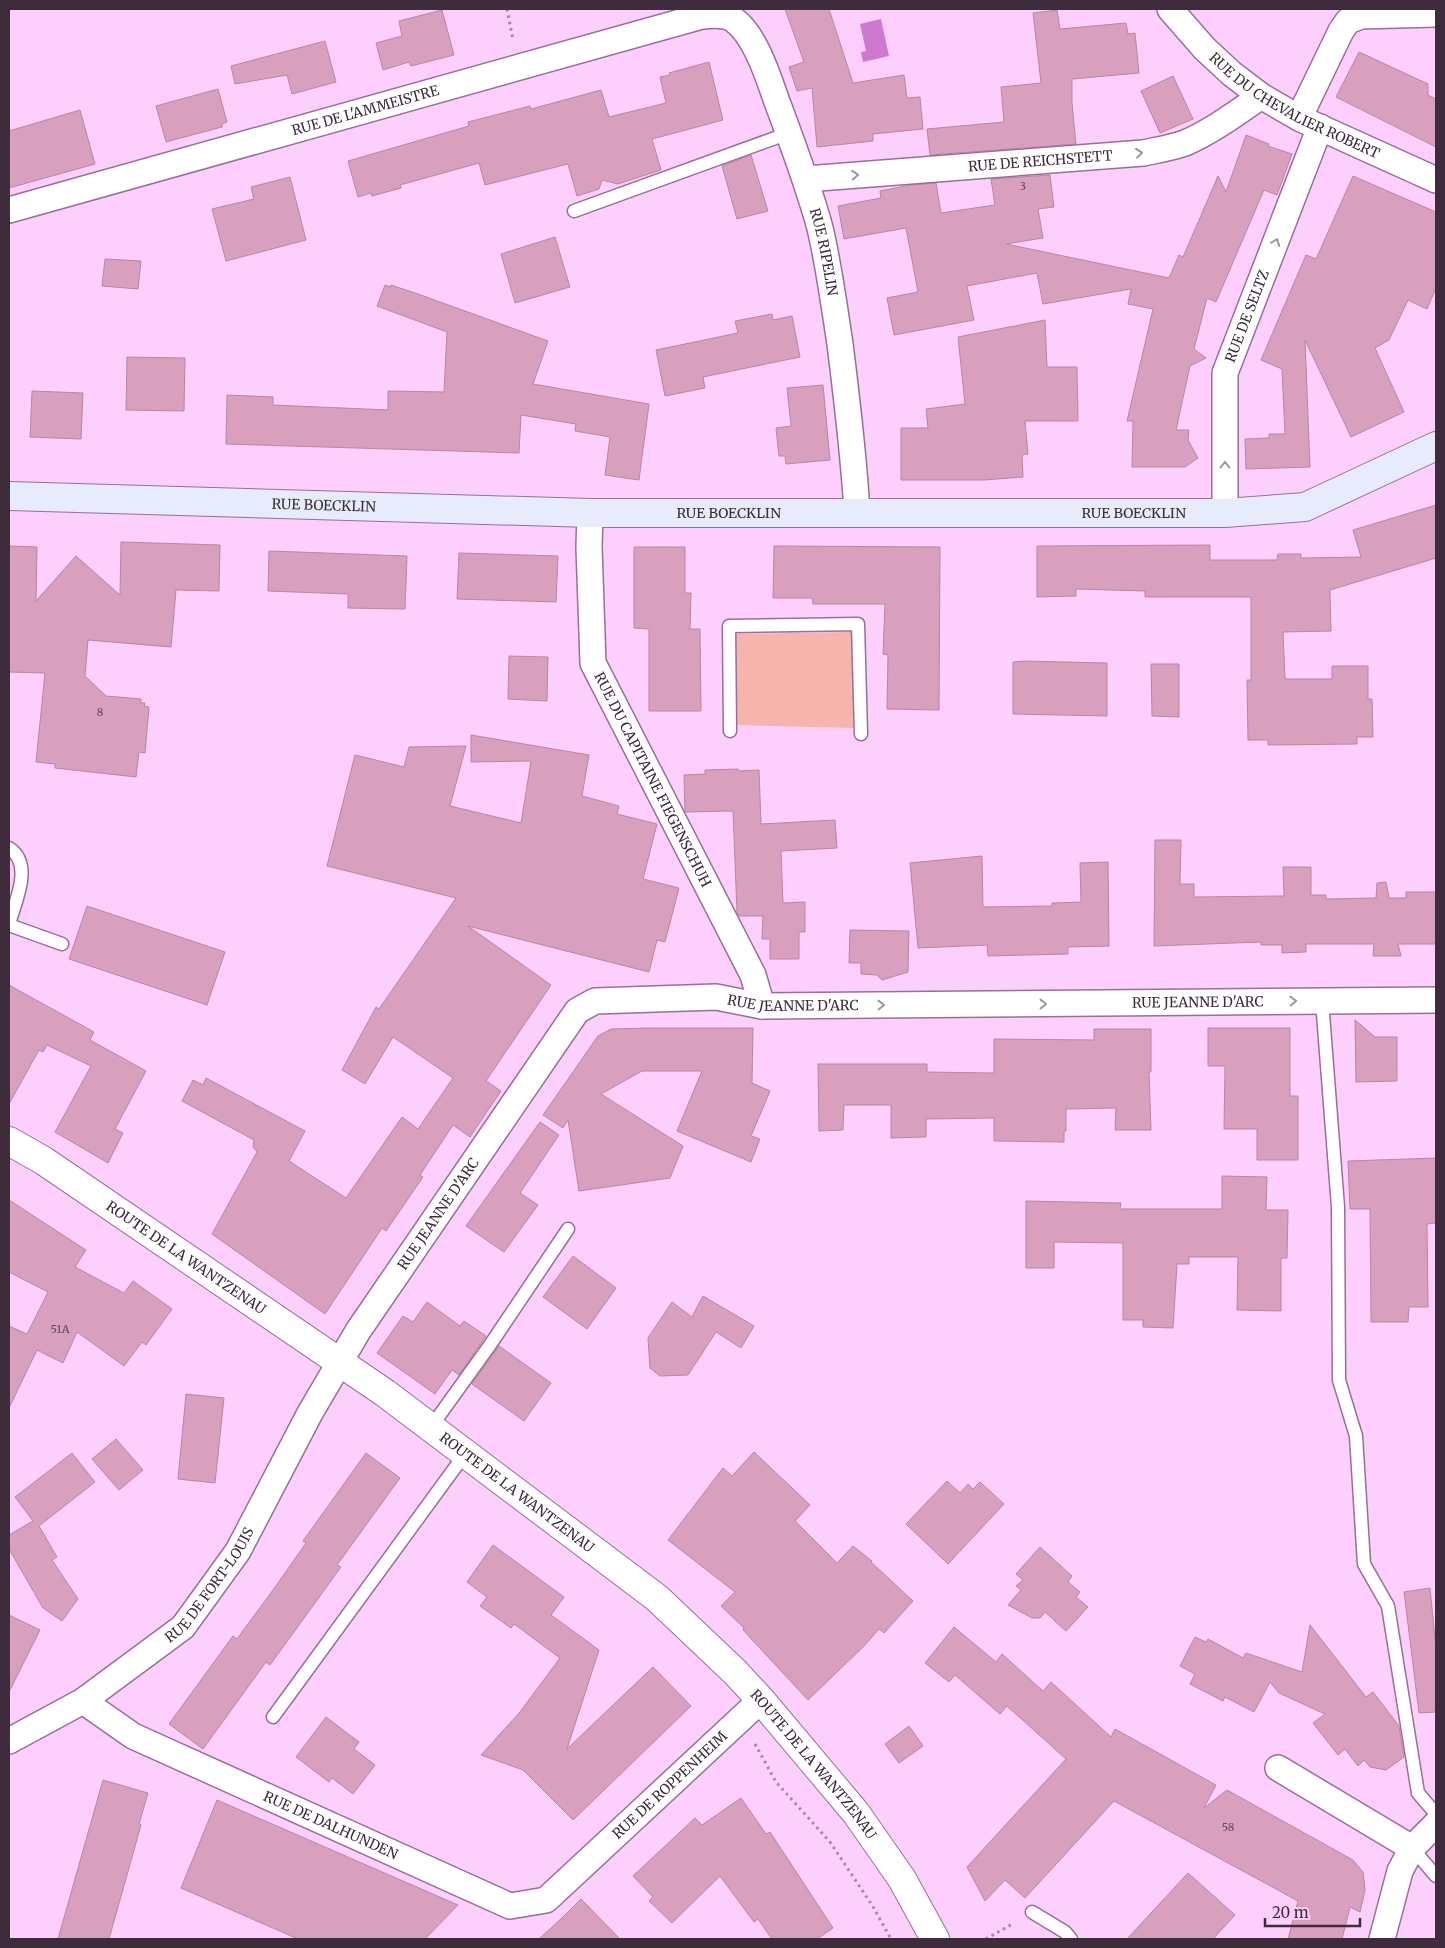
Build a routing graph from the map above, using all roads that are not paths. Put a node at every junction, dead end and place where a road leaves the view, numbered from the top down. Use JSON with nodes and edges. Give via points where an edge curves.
{"nodes":[{"id":1,"x":1170,"y":9,"type":"edge"},
{"id":2,"x":1436,"y":14,"type":"edge"},
{"id":3,"x":722,"y":15,"type":"joint"},
{"id":4,"x":1261,"y":96,"type":"junction"},
{"id":5,"x":1310,"y":122,"type":"junction"},
{"id":6,"x":789,"y":133,"type":"junction"},
{"id":7,"x":806,"y":179,"type":"junction"},
{"id":8,"x":1436,"y":180,"type":"edge"},
{"id":9,"x":9,"y":210,"type":"edge"},
{"id":10,"x":574,"y":211,"type":"dead end"},
{"id":11,"x":1436,"y":446,"type":"edge"},
{"id":12,"x":9,"y":496,"type":"edge"},
{"id":13,"x":590,"y":513,"type":"junction"},
{"id":14,"x":857,"y":513,"type":"junction"},
{"id":15,"x":1225,"y":513,"type":"junction"},
{"id":16,"x":730,"y":731,"type":"dead end"},
{"id":17,"x":861,"y":734,"type":"dead end"},
{"id":18,"x":9,"y":848,"type":"edge"},
{"id":19,"x":9,"y":924,"type":"edge"},
{"id":20,"x":62,"y":944,"type":"dead end"},
{"id":21,"x":1436,"y":1000,"type":"edge"},
{"id":22,"x":1322,"y":1001,"type":"junction"},
{"id":23,"x":762,"y":1006,"type":"junction"},
{"id":24,"x":9,"y":1141,"type":"edge"},
{"id":25,"x":568,"y":1229,"type":"dead end"},
{"id":26,"x":339,"y":1363,"type":"junction"},
{"id":27,"x":430,"y":1427,"type":"junction"},
{"id":28,"x":465,"y":1454,"type":"junction"},
{"id":29,"x":761,"y":1700,"type":"junction"},
{"id":30,"x":84,"y":1701,"type":"junction"},
{"id":31,"x":273,"y":1718,"type":"dead end"},
{"id":32,"x":9,"y":1741,"type":"edge"},
{"id":33,"x":1278,"y":1768,"type":"dead end"},
{"id":34,"x":1436,"y":1814,"type":"edge"},
{"id":35,"x":1436,"y":1824,"type":"edge"},
{"id":36,"x":1412,"y":1848,"type":"junction"},
{"id":37,"x":578,"y":1870,"type":"joint"},
{"id":38,"x":1436,"y":1876,"type":"edge"},
{"id":39,"x":1032,"y":1912,"type":"road end"},
{"id":40,"x":935,"y":1939,"type":"edge"},
{"id":41,"x":1071,"y":1939,"type":"edge"},
{"id":42,"x":1382,"y":1939,"type":"edge"}],
"edges":[{"from":1,"to":4,"type":"street","name":"RUE DU CHEVALIER ROBERT","via":[[1204,49]]},
{"from":2,"to":5,"type":"street","name":"RUE DE SELTZ","via":[[1360,16],[1348,21],[1340,30]]},
{"from":3,"to":6,"type":"street","name":"RUE RIPELIN","via":[[734,19],[747,32]]},
{"from":3,"to":9,"type":"street","name":"RUE DE L'AMMEISTRE","via":[[702,16]]},
{"from":4,"to":5,"type":"street","name":"RUE DU CHEVALIER ROBERT"},
{"from":7,"to":4,"type":"street","name":"RUE DE REICHSTETT","one_way":true,"via":[[1143,153],[1186,142]]},
{"from":5,"to":8,"type":"street","name":"RUE DU CHEVALIER ROBERT"},
{"from":15,"to":5,"type":"street","name":"RUE DE SELTZ","one_way":true,"via":[[1226,373]]},
{"from":6,"to":7,"type":"street","name":"RUE RIPELIN"},
{"from":6,"to":10,"type":"lane"},
{"from":7,"to":14,"type":"street","name":"RUE RIPELIN","via":[[831,283]]},
{"from":11,"to":15,"type":"main road","name":"RUE BOECKLIN","via":[[1305,507]]},
{"from":12,"to":13,"type":"main road","name":"RUE BOECKLIN"},
{"from":13,"to":14,"type":"main road","name":"RUE BOECKLIN"},
{"from":13,"to":23,"type":"street","name":"RUE DU CAPITAINE FIEGENSCHUH","via":[[593,663],[754,976]]},
{"from":14,"to":15,"type":"main road","name":"RUE BOECKLIN"},
{"from":16,"to":17,"type":"lane","via":[[729,626],[858,624]]},
{"from":18,"to":19,"type":"lane","via":[[20,860],[22,874]]},
{"from":19,"to":20,"type":"lane"},
{"from":21,"to":22,"type":"street","name":"RUE JEANNE D'ARC"},
{"from":23,"to":22,"type":"street","name":"RUE JEANNE D'ARC","one_way":true},
{"from":22,"to":34,"type":"lane","via":[[1338,1207],[1339,1380],[1356,1436],[1364,1564],[1388,1606],[1418,1794]]},
{"from":23,"to":26,"type":"street","name":"RUE JEANNE D'ARC","via":[[716,997],[595,1000],[577,1011]]},
{"from":24,"to":26,"type":"street","name":"ROUTE DE LA WANTZENAU","via":[[60,1172]]},
{"from":25,"to":27,"type":"lane"},
{"from":26,"to":27,"type":"street","name":"ROUTE DE LA WANTZENAU"},
{"from":26,"to":30,"type":"street","name":"RUE DE FORT-LOUIS","via":[[238,1551],[183,1627]]},
{"from":27,"to":28,"type":"street","name":"ROUTE DE LA WANTZENAU"},
{"from":28,"to":29,"type":"street","name":"ROUTE DE LA WANTZENAU","via":[[657,1598]]},
{"from":28,"to":31,"type":"lane"},
{"from":29,"to":37,"type":"street","name":"RUE DE ROPPENHEIM"},
{"from":29,"to":40,"type":"street","name":"ROUTE DE LA WANTZENAU","via":[[856,1812],[902,1879]]},
{"from":30,"to":32,"type":"street","name":"RUE DE FORT-LOUIS"},
{"from":30,"to":37,"type":"street","name":"RUE DE DALHUNDEN","via":[[134,1736],[510,1906],[546,1900]]},
{"from":33,"to":36,"type":"street"},
{"from":35,"to":36,"type":"street"},
{"from":36,"to":38,"type":"lane"},
{"from":36,"to":42,"type":"street","via":[[1400,1870]]},
{"from":39,"to":41,"type":"lane"}]}
